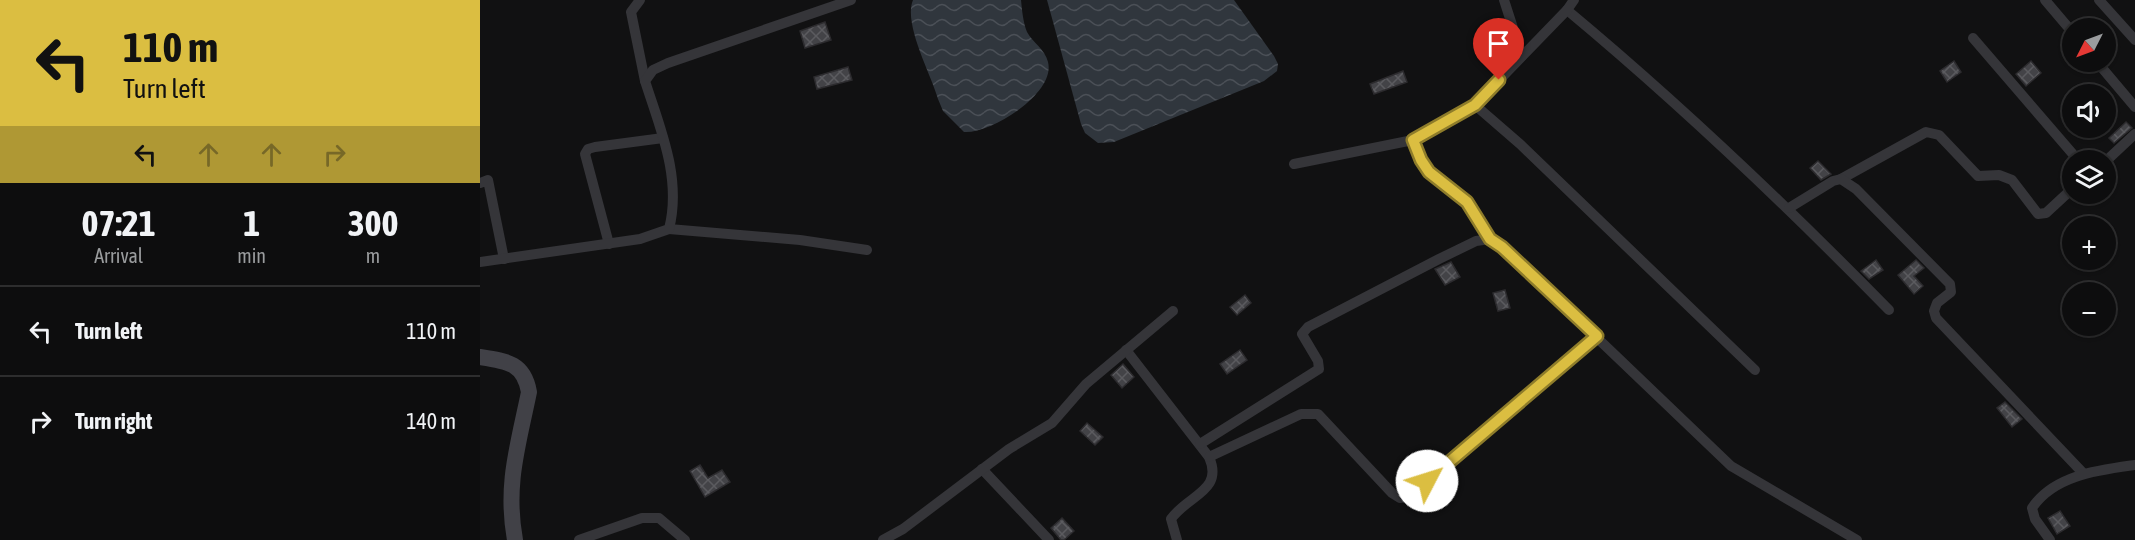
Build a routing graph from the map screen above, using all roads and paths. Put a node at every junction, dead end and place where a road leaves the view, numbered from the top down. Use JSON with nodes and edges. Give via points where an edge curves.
{"nodes":[{"id":1,"x":640,"y":0,"type":"edge"},
{"id":2,"x":851,"y":0,"type":"edge"},
{"id":3,"x":1504,"y":0,"type":"edge"},
{"id":4,"x":1574,"y":0,"type":"edge"},
{"id":5,"x":2045,"y":0,"type":"edge"},
{"id":6,"x":2099,"y":0,"type":"edge"},
{"id":7,"x":1567,"y":10,"type":"junction"},
{"id":8,"x":2062,"y":20,"type":"edge"},
{"id":9,"x":1973,"y":38,"type":"dead end"},
{"id":10,"x":2135,"y":40,"type":"edge"},
{"id":11,"x":1522,"y":56,"type":"junction"},
{"id":12,"x":2105,"y":72,"type":"edge"},
{"id":13,"x":645,"y":81,"type":"junction"},
{"id":14,"x":1475,"y":105,"type":"junction"},
{"id":15,"x":2135,"y":107,"type":"edge"},
{"id":16,"x":2135,"y":134,"type":"edge"},
{"id":17,"x":663,"y":138,"type":"junction"},
{"id":18,"x":1413,"y":140,"type":"junction"},
{"id":19,"x":2069,"y":150,"type":"edge"},
{"id":20,"x":2116,"y":152,"type":"edge"},
{"id":21,"x":1294,"y":164,"type":"dead end"},
{"id":22,"x":1841,"y":179,"type":"junction"},
{"id":23,"x":480,"y":183,"type":"edge"},
{"id":24,"x":2062,"y":198,"type":"edge"},
{"id":25,"x":1789,"y":208,"type":"junction"},
{"id":26,"x":669,"y":229,"type":"junction"},
{"id":27,"x":1490,"y":239,"type":"junction"},
{"id":28,"x":609,"y":244,"type":"junction"},
{"id":29,"x":867,"y":250,"type":"dead end"},
{"id":30,"x":504,"y":259,"type":"junction"},
{"id":31,"x":480,"y":262,"type":"edge"},
{"id":32,"x":1173,"y":310,"type":"dead end"},
{"id":33,"x":1889,"y":310,"type":"dead end"},
{"id":34,"x":1597,"y":336,"type":"junction"},
{"id":35,"x":1126,"y":350,"type":"junction"},
{"id":36,"x":480,"y":357,"type":"edge"},
{"id":37,"x":1755,"y":370,"type":"dead end"},
{"id":38,"x":1200,"y":444,"type":"junction"},
{"id":39,"x":1209,"y":457,"type":"junction"},
{"id":40,"x":2135,"y":465,"type":"edge"},
{"id":41,"x":982,"y":469,"type":"junction"},
{"id":42,"x":2083,"y":473,"type":"junction"},
{"id":43,"x":515,"y":540,"type":"edge"},
{"id":44,"x":579,"y":540,"type":"edge"},
{"id":45,"x":685,"y":540,"type":"edge"},
{"id":46,"x":883,"y":540,"type":"edge"},
{"id":47,"x":1049,"y":540,"type":"edge"},
{"id":48,"x":1177,"y":540,"type":"edge"},
{"id":49,"x":1857,"y":540,"type":"edge"},
{"id":50,"x":2050,"y":540,"type":"edge"}],
"edges":[{"from":1,"to":13,"type":"street","via":[[632,12]]},
{"from":2,"to":13,"type":"street","via":[[668,63],[652,70]]},
{"from":3,"to":11,"type":"street"},
{"from":4,"to":7,"type":"street"},
{"from":5,"to":8,"type":"street"},
{"from":6,"to":10,"type":"street"},
{"from":7,"to":11,"type":"street"},
{"from":7,"to":25,"type":"street"},
{"from":9,"to":19,"type":"street"},
{"from":11,"to":14,"type":"street"},
{"from":12,"to":15,"type":"street"},
{"from":13,"to":17,"type":"street"},
{"from":14,"to":18,"type":"street"},
{"from":14,"to":37,"type":"street"},
{"from":16,"to":20,"type":"street"},
{"from":17,"to":26,"type":"street","via":[[674,192]]},
{"from":17,"to":28,"type":"street","via":[[595,147],[585,154]]},
{"from":18,"to":21,"type":"street"},
{"from":18,"to":27,"type":"street","via":[[1429,172],[1467,202]]},
{"from":22,"to":24,"type":"street","via":[[1926,132],[1939,135],[1978,176],[1999,175],[2012,180],[2038,214],[2046,213]]},
{"from":22,"to":25,"type":"street"},
{"from":22,"to":42,"type":"street","via":[[1943,275],[1951,292],[1937,303],[1936,318]]},
{"from":23,"to":30,"type":"street","via":[[488,180]]},
{"from":25,"to":33,"type":"street"},
{"from":26,"to":28,"type":"street"},
{"from":26,"to":29,"type":"street"},
{"from":27,"to":34,"type":"street"},
{"from":27,"to":38,"type":"street","via":[[1476,241],[1308,327],[1302,334],[1319,369]]},
{"from":28,"to":30,"type":"street"},
{"from":30,"to":31,"type":"street"},
{"from":32,"to":35,"type":"street"},
{"from":34,"to":39,"type":"street","via":[[1410,496],[1400,498],[1392,494],[1318,414],[1301,414]]},
{"from":34,"to":49,"type":"street","via":[[1731,466]]},
{"from":35,"to":38,"type":"street"},
{"from":35,"to":41,"type":"street","via":[[1086,384],[1052,423]]},
{"from":36,"to":43,"type":"main road","via":[[514,365],[524,374],[529,392],[513,459],[510,491]]},
{"from":38,"to":39,"type":"street"},
{"from":39,"to":48,"type":"street","via":[[1215,476],[1211,484],[1171,519]]},
{"from":40,"to":42,"type":"street"},
{"from":41,"to":46,"type":"street"},
{"from":41,"to":47,"type":"street"},
{"from":42,"to":50,"type":"street","via":[[2032,508]]},
{"from":44,"to":45,"type":"street","via":[[642,518],[659,518]]}]}
